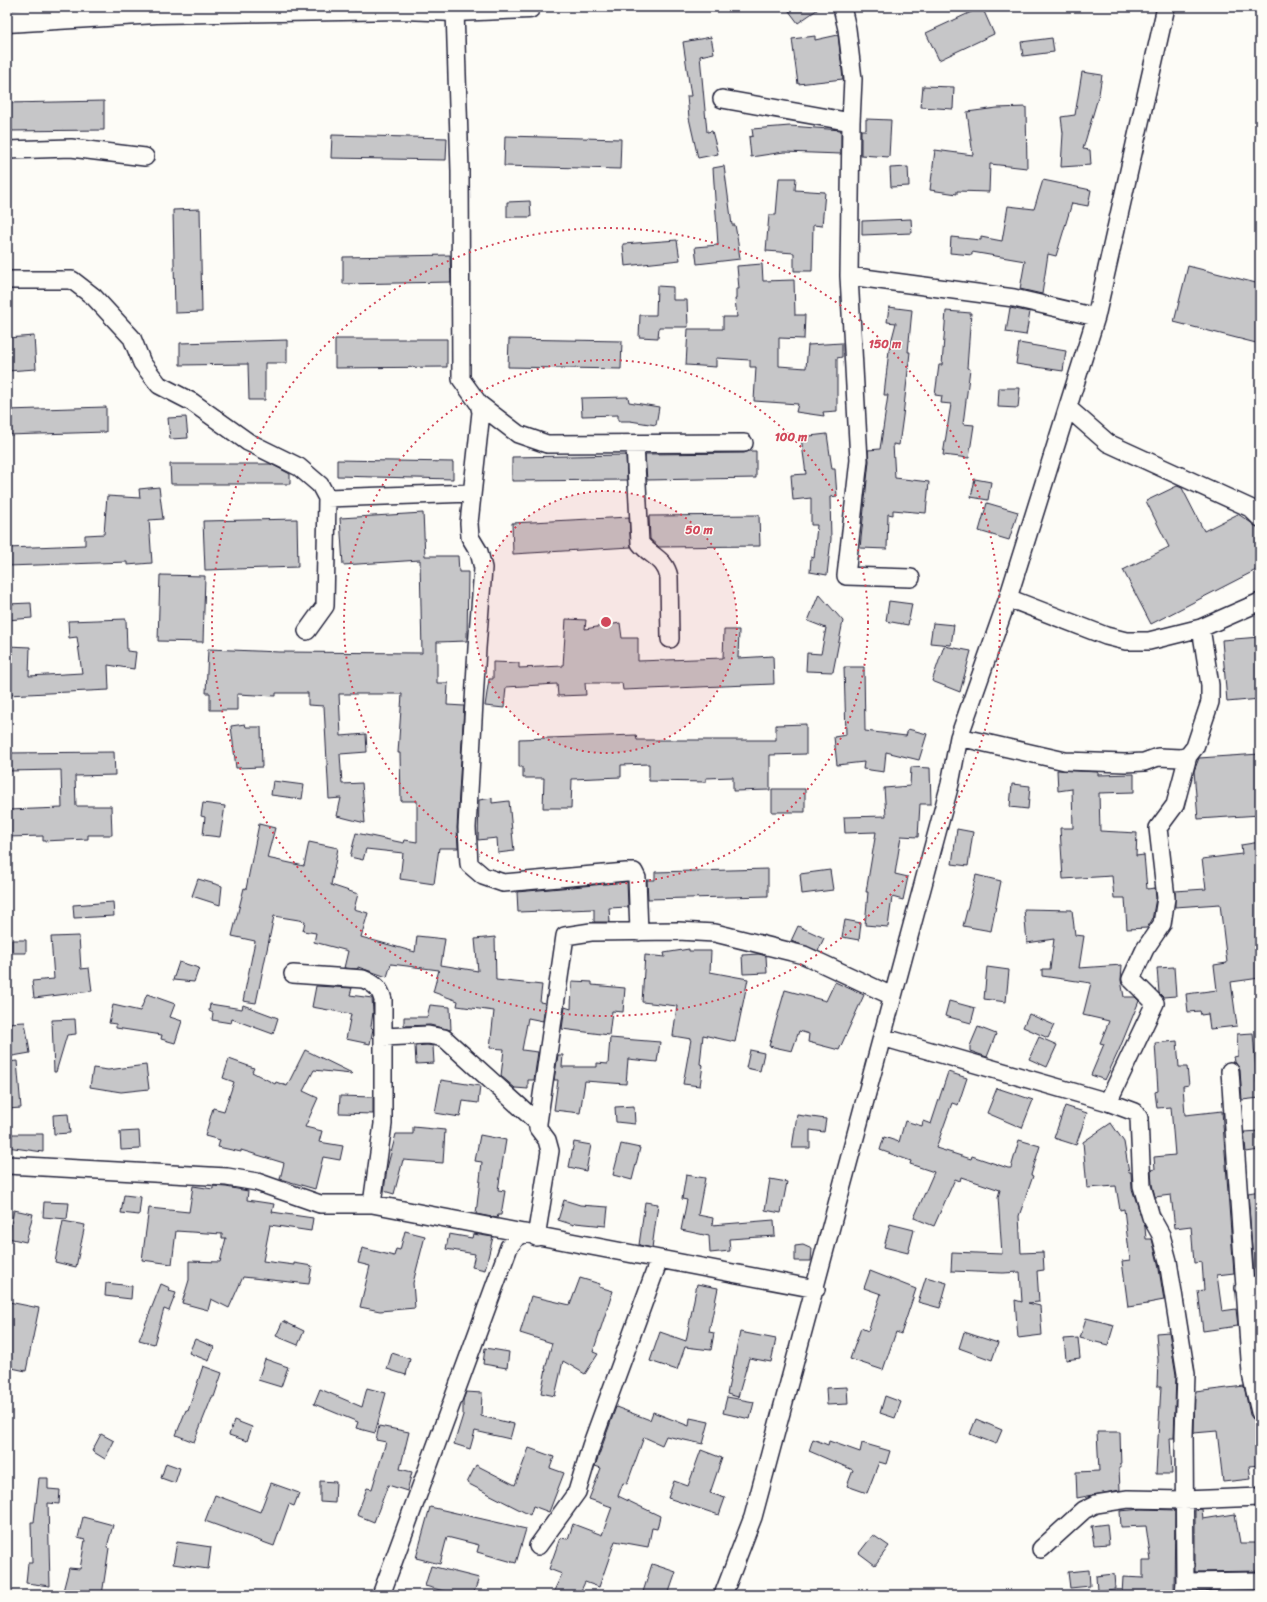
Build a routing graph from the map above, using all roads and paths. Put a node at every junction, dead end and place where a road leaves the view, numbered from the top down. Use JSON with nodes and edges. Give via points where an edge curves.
{"nodes":[{"id":1,"x":529,"y":7,"type":"edge"},
{"id":2,"x":842,"y":7,"type":"edge"},
{"id":3,"x":1166,"y":7,"type":"edge"},
{"id":4,"x":403,"y":8,"type":"edge"},
{"id":5,"x":156,"y":10,"type":"edge"},
{"id":6,"x":455,"y":10,"type":"junction"},
{"id":7,"x":7,"y":21,"type":"edge"},
{"id":8,"x":722,"y":99,"type":"dead end"},
{"id":9,"x":851,"y":122,"type":"junction"},
{"id":10,"x":7,"y":150,"type":"edge"},
{"id":11,"x":145,"y":157,"type":"dead end"},
{"id":12,"x":849,"y":276,"type":"junction"},
{"id":13,"x":7,"y":280,"type":"edge"},
{"id":14,"x":1096,"y":317,"type":"junction"},
{"id":15,"x":479,"y":404,"type":"junction"},
{"id":16,"x":1068,"y":408,"type":"junction"},
{"id":17,"x":744,"y":443,"type":"dead end"},
{"id":18,"x":635,"y":444,"type":"junction"},
{"id":19,"x":472,"y":493,"type":"junction"},
{"id":20,"x":326,"y":498,"type":"junction"},
{"id":21,"x":1260,"y":518,"type":"edge"},
{"id":22,"x":911,"y":578,"type":"dead end"},
{"id":23,"x":1008,"y":598,"type":"junction"},
{"id":24,"x":1260,"y":602,"type":"edge"},
{"id":25,"x":1201,"y":628,"type":"junction"},
{"id":26,"x":307,"y":631,"type":"dead end"},
{"id":27,"x":670,"y":639,"type":"dead end"},
{"id":28,"x":959,"y":737,"type":"junction"},
{"id":29,"x":1188,"y":756,"type":"junction"},
{"id":30,"x":639,"y":932,"type":"junction"},
{"id":31,"x":293,"y":974,"type":"dead end"},
{"id":32,"x":892,"y":996,"type":"junction"},
{"id":33,"x":383,"y":1037,"type":"junction"},
{"id":34,"x":882,"y":1037,"type":"junction"},
{"id":35,"x":1230,"y":1071,"type":"dead end"},
{"id":36,"x":1108,"y":1102,"type":"junction"},
{"id":37,"x":538,"y":1123,"type":"junction"},
{"id":38,"x":7,"y":1165,"type":"edge"},
{"id":39,"x":372,"y":1204,"type":"junction"},
{"id":40,"x":531,"y":1235,"type":"junction"},
{"id":41,"x":659,"y":1260,"type":"junction"},
{"id":42,"x":1260,"y":1284,"type":"edge"},
{"id":43,"x":1244,"y":1288,"type":"junction"},
{"id":44,"x":816,"y":1289,"type":"junction"},
{"id":45,"x":1260,"y":1412,"type":"edge"},
{"id":46,"x":1260,"y":1497,"type":"edge"},
{"id":47,"x":1184,"y":1500,"type":"junction"},
{"id":48,"x":538,"y":1546,"type":"dead end"},
{"id":49,"x":1041,"y":1549,"type":"dead end"},
{"id":50,"x":1260,"y":1581,"type":"edge"},
{"id":51,"x":1185,"y":1588,"type":"edge"},
{"id":52,"x":381,"y":1595,"type":"edge"},
{"id":53,"x":723,"y":1595,"type":"edge"}],
"edges":[{"from":1,"to":6,"type":"street"},
{"from":2,"to":9,"type":"street","via":[[853,78]]},
{"from":3,"to":14,"type":"street"},
{"from":4,"to":5,"type":"street"},
{"from":4,"to":6,"type":"street"},
{"from":5,"to":7,"type":"street"},
{"from":6,"to":15,"type":"street","via":[[460,171],[461,379]]},
{"from":8,"to":9,"type":"street"},
{"from":9,"to":12,"type":"street"},
{"from":10,"to":11,"type":"street","via":[[71,148]]},
{"from":12,"to":14,"type":"street","via":[[1014,298]]},
{"from":12,"to":22,"type":"street","via":[[859,460],[846,576]]},
{"from":13,"to":20,"type":"street","via":[[72,280],[94,297],[132,338],[142,363],[159,385],[192,402],[248,442],[300,467],[320,485]]},
{"from":14,"to":16,"type":"street"},
{"from":15,"to":18,"type":"street","via":[[518,434],[547,444]]},
{"from":15,"to":19,"type":"street","via":[[481,412]]},
{"from":16,"to":21,"type":"street","via":[[1108,443],[1250,508]]},
{"from":16,"to":23,"type":"street"},
{"from":17,"to":18,"type":"street"},
{"from":18,"to":27,"type":"street","via":[[640,543],[667,568]]},
{"from":19,"to":20,"type":"street"},
{"from":19,"to":30,"type":"street","via":[[470,537],[480,552],[483,568],[476,648],[467,828],[469,864],[483,876],[503,883],[634,872],[638,878]]},
{"from":20,"to":26,"type":"street","via":[[324,606]]},
{"from":23,"to":25,"type":"street","via":[[1106,636],[1126,641],[1149,641]]},
{"from":23,"to":28,"type":"street"},
{"from":24,"to":25,"type":"street"},
{"from":25,"to":29,"type":"street","via":[[1210,685],[1210,702],[1195,747]]},
{"from":28,"to":29,"type":"street","via":[[1065,761],[1125,763],[1144,762],[1158,757]]},
{"from":28,"to":32,"type":"street","via":[[950,784]]},
{"from":29,"to":36,"type":"street","via":[[1175,805],[1158,828],[1166,898],[1162,924],[1145,949],[1131,980],[1155,1002]]},
{"from":30,"to":32,"type":"street","via":[[715,933],[804,955]]},
{"from":30,"to":37,"type":"street","via":[[591,932],[565,936]]},
{"from":31,"to":33,"type":"street","via":[[363,979],[374,983],[381,990],[384,1000]]},
{"from":32,"to":34,"type":"street"},
{"from":33,"to":37,"type":"street","via":[[428,1035],[444,1038]]},
{"from":33,"to":39,"type":"street","via":[[383,1124]]},
{"from":34,"to":36,"type":"street"},
{"from":34,"to":44,"type":"street"},
{"from":35,"to":43,"type":"street"},
{"from":36,"to":47,"type":"street","via":[[1135,1112],[1139,1118],[1142,1186],[1168,1261],[1186,1374]]},
{"from":37,"to":40,"type":"street","via":[[550,1151]]},
{"from":38,"to":39,"type":"street","via":[[227,1177],[258,1182],[320,1204]]},
{"from":39,"to":40,"type":"street"},
{"from":40,"to":41,"type":"street"},
{"from":40,"to":52,"type":"street","via":[[516,1238],[509,1247]]},
{"from":41,"to":44,"type":"street"},
{"from":41,"to":48,"type":"street","via":[[591,1446],[577,1492]]},
{"from":42,"to":43,"type":"street"},
{"from":43,"to":45,"type":"street","via":[[1251,1374]]},
{"from":44,"to":53,"type":"street","via":[[753,1517]]},
{"from":46,"to":47,"type":"street"},
{"from":47,"to":49,"type":"street","via":[[1128,1499],[1096,1504],[1084,1510]]},
{"from":47,"to":51,"type":"street"},
{"from":50,"to":51,"type":"street"}]}
